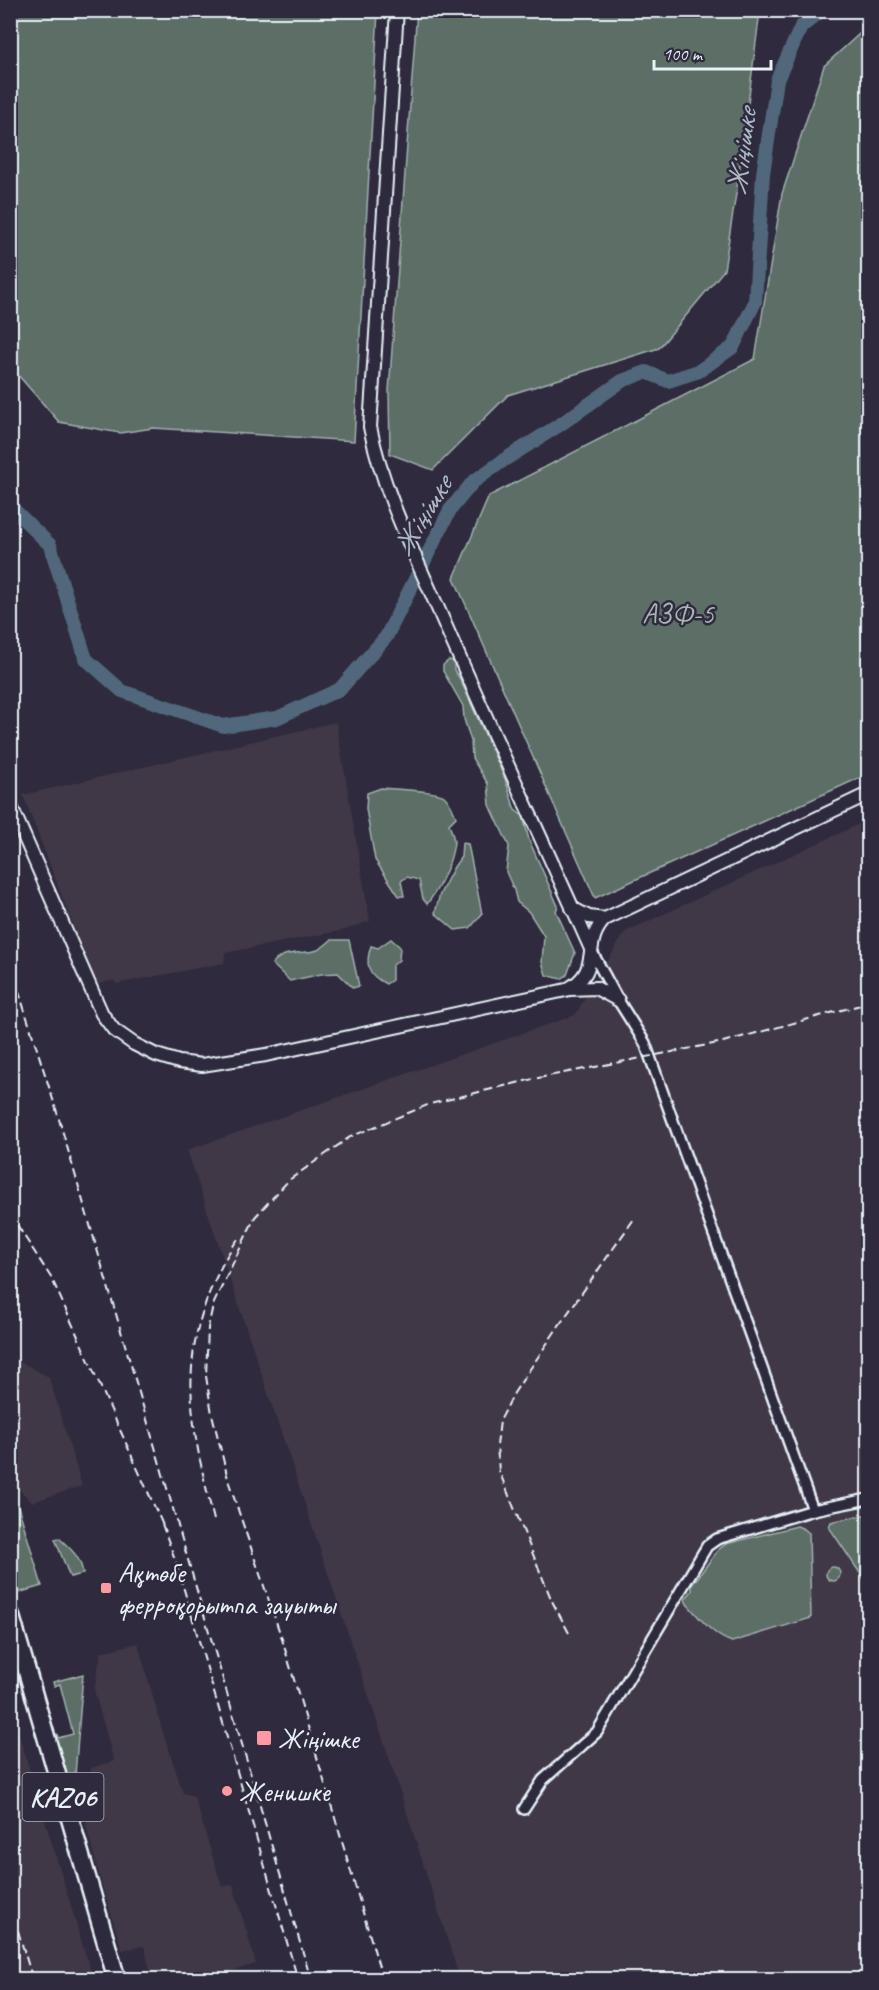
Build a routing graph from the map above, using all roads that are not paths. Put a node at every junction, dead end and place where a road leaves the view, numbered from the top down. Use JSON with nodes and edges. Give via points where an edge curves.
{"nodes":[{"id":1,"x":397,"y":10,"type":"edge"},
{"id":2,"x":868,"y":794,"type":"edge"},
{"id":3,"x":10,"y":804,"type":"edge"},
{"id":4,"x":572,"y":908,"type":"junction"},
{"id":5,"x":605,"y":919,"type":"junction"},
{"id":6,"x":591,"y":949,"type":"junction"},
{"id":7,"x":566,"y":990,"type":"junction"},
{"id":8,"x":618,"y":1000,"type":"junction"},
{"id":9,"x":868,"y":1499,"type":"edge"},
{"id":10,"x":813,"y":1510,"type":"junction"},
{"id":11,"x":10,"y":1613,"type":"edge"},
{"id":12,"x":524,"y":1809,"type":"dead end"},
{"id":13,"x":117,"y":1980,"type":"edge"}],
"edges":[{"from":1,"to":4,"type":"street","via":[[370,427],[401,522]]},
{"from":2,"to":5,"type":"street"},
{"from":3,"to":7,"type":"street","via":[[102,1014],[114,1030],[156,1055],[202,1065],[224,1062]]},
{"from":4,"to":5,"type":"street","via":[[589,917]]},
{"from":4,"to":6,"type":"street"},
{"from":5,"to":6,"type":"street","via":[[595,932]]},
{"from":6,"to":7,"type":"street","via":[[584,977]]},
{"from":6,"to":8,"type":"street"},
{"from":7,"to":8,"type":"street","via":[[596,988]]},
{"from":8,"to":10,"type":"street","via":[[645,1043]]},
{"from":9,"to":10,"type":"street"},
{"from":10,"to":12,"type":"street","via":[[717,1539],[707,1546],[597,1732],[543,1780]]},
{"from":11,"to":13,"type":"highway","number":"KАZ06"}]}
